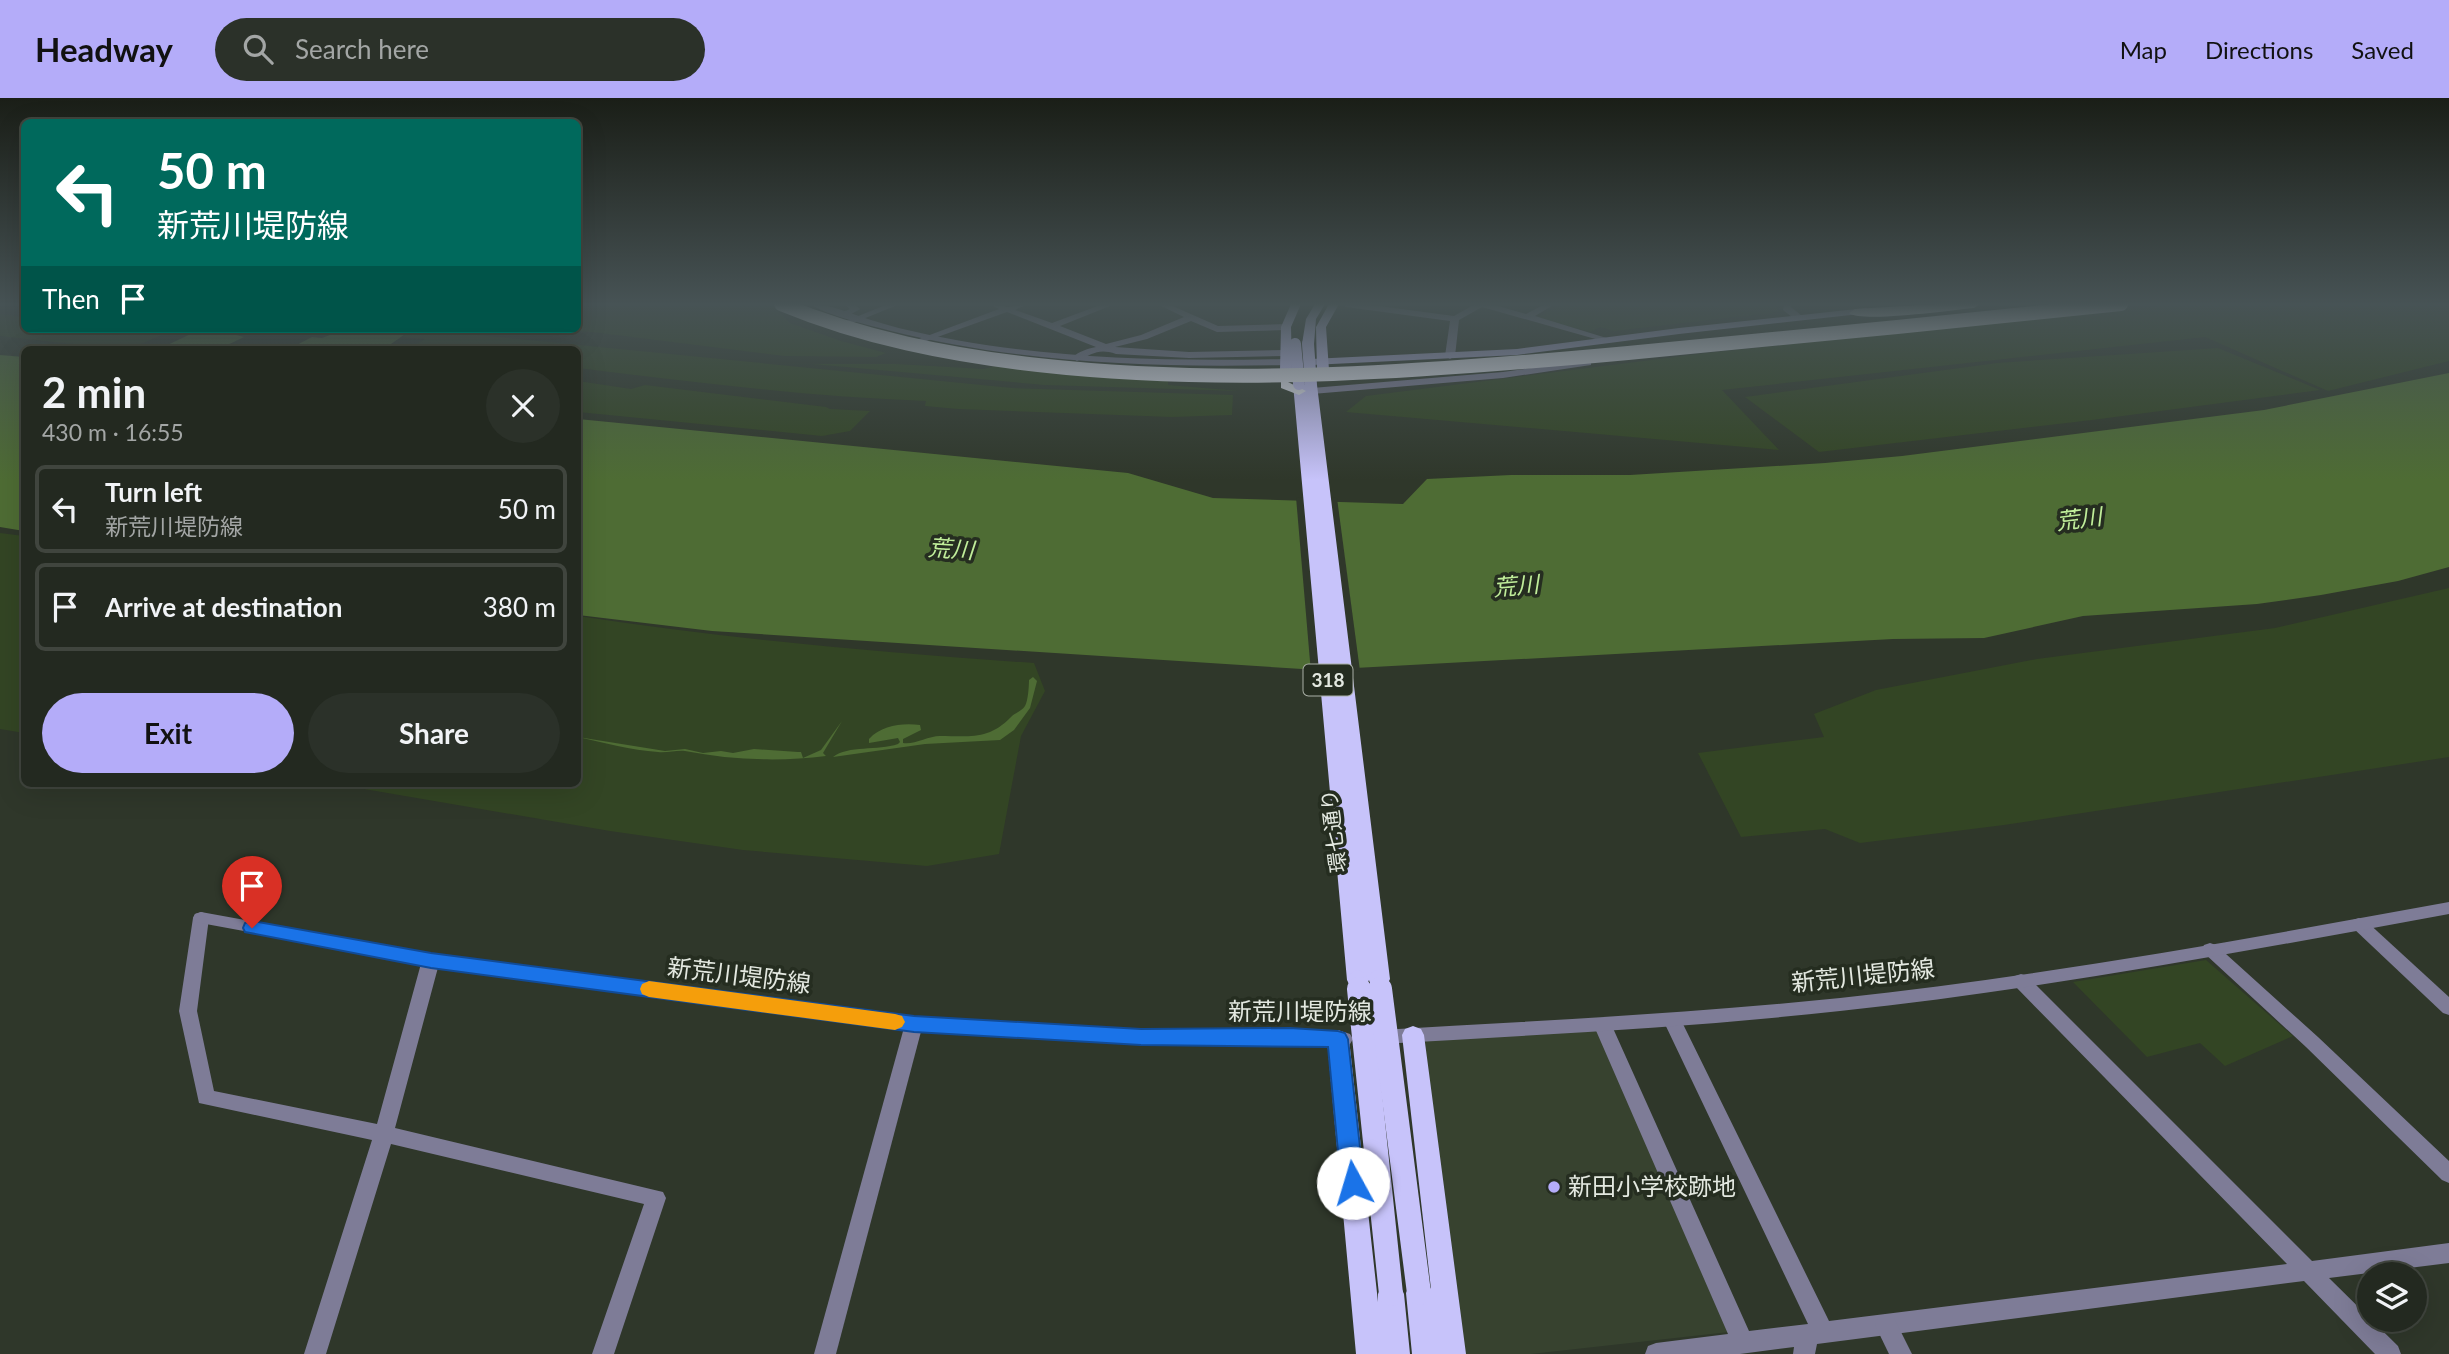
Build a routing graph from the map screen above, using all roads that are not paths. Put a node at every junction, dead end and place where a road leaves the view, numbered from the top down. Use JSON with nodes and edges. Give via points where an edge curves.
{"nodes":[{"id":1,"x":1003,"y":363,"type":"edge"},
{"id":2,"x":1023,"y":363,"type":"edge"},
{"id":3,"x":1035,"y":363,"type":"edge"},
{"id":4,"x":1058,"y":363,"type":"edge"},
{"id":5,"x":1116,"y":363,"type":"edge"},
{"id":6,"x":1198,"y":363,"type":"edge"},
{"id":7,"x":1208,"y":363,"type":"edge"},
{"id":8,"x":1293,"y":363,"type":"edge"},
{"id":9,"x":1296,"y":363,"type":"edge"},
{"id":10,"x":1302,"y":363,"type":"edge"},
{"id":11,"x":1323,"y":363,"type":"edge"},
{"id":12,"x":1366,"y":363,"type":"edge"},
{"id":13,"x":1395,"y":363,"type":"edge"},
{"id":14,"x":1458,"y":363,"type":"edge"},
{"id":15,"x":1530,"y":363,"type":"edge"},
{"id":16,"x":1589,"y":363,"type":"edge"},
{"id":17,"x":1323,"y":366,"type":"junction"},
{"id":18,"x":1193,"y":373,"type":"junction"},
{"id":19,"x":1297,"y":381,"type":"junction"},
{"id":20,"x":2449,"y":908,"type":"edge"},
{"id":21,"x":2359,"y":925,"type":"junction"},
{"id":22,"x":2210,"y":949,"type":"junction"},
{"id":23,"x":431,"y":960,"type":"junction"},
{"id":24,"x":1368,"y":972,"type":"junction"},
{"id":25,"x":2021,"y":981,"type":"junction"},
{"id":26,"x":2449,"y":1008,"type":"edge"},
{"id":27,"x":1672,"y":1020,"type":"junction"},
{"id":28,"x":914,"y":1024,"type":"junction"},
{"id":29,"x":1603,"y":1026,"type":"junction"},
{"id":30,"x":1412,"y":1035,"type":"junction"},
{"id":31,"x":1338,"y":1039,"type":"junction"},
{"id":32,"x":384,"y":1134,"type":"junction"},
{"id":33,"x":2449,"y":1174,"type":"edge"},
{"id":34,"x":2449,"y":1253,"type":"edge"},
{"id":35,"x":2307,"y":1270,"type":"junction"},
{"id":36,"x":1886,"y":1325,"type":"junction"},
{"id":37,"x":1811,"y":1340,"type":"edge"},
{"id":38,"x":1743,"y":1342,"type":"junction"},
{"id":39,"x":315,"y":1354,"type":"edge"},
{"id":40,"x":603,"y":1354,"type":"edge"},
{"id":41,"x":825,"y":1354,"type":"edge"},
{"id":42,"x":1370,"y":1354,"type":"edge"},
{"id":43,"x":1396,"y":1354,"type":"edge"},
{"id":44,"x":1426,"y":1354,"type":"edge"},
{"id":45,"x":1452,"y":1354,"type":"edge"},
{"id":46,"x":1656,"y":1354,"type":"edge"},
{"id":47,"x":1901,"y":1354,"type":"edge"},
{"id":48,"x":2390,"y":1354,"type":"edge"}],
"edges":[{"from":1,"to":18,"type":"street","via":[[1133,376]]},
{"from":2,"to":15,"type":"highway","bridge":true,"via":[[1152,373],[1292,375]]},
{"from":3,"to":18,"type":"highway","bridge":true},
{"from":4,"to":19,"type":"highway","bridge":true,"via":[[1244,373]]},
{"from":5,"to":13,"type":"highway","bridge":true,"via":[[1228,367]]},
{"from":6,"to":19,"type":"street"},
{"from":7,"to":19,"type":"street"},
{"from":8,"to":19,"type":"main road","number":"318"},
{"from":9,"to":19,"type":"main road","name":"環七通り","number":"318","bridge":true},
{"from":10,"to":19,"type":"main road","name":"環七通り","number":"318","bridge":true},
{"from":11,"to":17,"type":"main road"},
{"from":12,"to":17,"type":"main road"},
{"from":14,"to":17,"type":"main road"},
{"from":16,"to":19,"type":"street","via":[[1503,375]]},
{"from":17,"to":19,"type":"main road"},
{"from":18,"to":19,"type":"street"},
{"from":19,"to":24,"type":"main road","name":"環七通り","number":"318"},
{"from":20,"to":21,"type":"street","name":"新荒川堤防線"},
{"from":21,"to":22,"type":"street","name":"新荒川堤防線"},
{"from":21,"to":26,"type":"street"},
{"from":22,"to":25,"type":"street","name":"新荒川堤防線"},
{"from":22,"to":33,"type":"street"},
{"from":23,"to":28,"type":"street","name":"新荒川堤防線"},
{"from":23,"to":32,"type":"street"},
{"from":23,"to":32,"type":"street","name":"新荒川堤防線","via":[[201,918],[188,1011],[206,1097]]},
{"from":24,"to":43,"type":"main road","name":"環七通り","number":"318","bridge":true},
{"from":24,"to":44,"type":"main road","name":"環七通り","number":"318","bridge":true},
{"from":25,"to":27,"type":"street","name":"新荒川堤防線","via":[[1868,1002]]},
{"from":25,"to":35,"type":"street"},
{"from":27,"to":29,"type":"street","name":"新荒川堤防線"},
{"from":27,"to":37,"type":"street"},
{"from":28,"to":31,"type":"street","name":"新荒川堤防線","via":[[1141,1037]]},
{"from":28,"to":41,"type":"street"},
{"from":29,"to":30,"type":"street","name":"新荒川堤防線"},
{"from":29,"to":38,"type":"street"},
{"from":30,"to":31,"type":"street","name":"新荒川堤防線"},
{"from":30,"to":45,"type":"main road"},
{"from":31,"to":42,"type":"main road"},
{"from":32,"to":39,"type":"street"},
{"from":32,"to":40,"type":"street","via":[[656,1198]]},
{"from":34,"to":35,"type":"street"},
{"from":35,"to":36,"type":"street"},
{"from":35,"to":48,"type":"street"},
{"from":36,"to":37,"type":"street"},
{"from":36,"to":47,"type":"street"},
{"from":37,"to":38,"type":"street"},
{"from":38,"to":46,"type":"street"}]}
